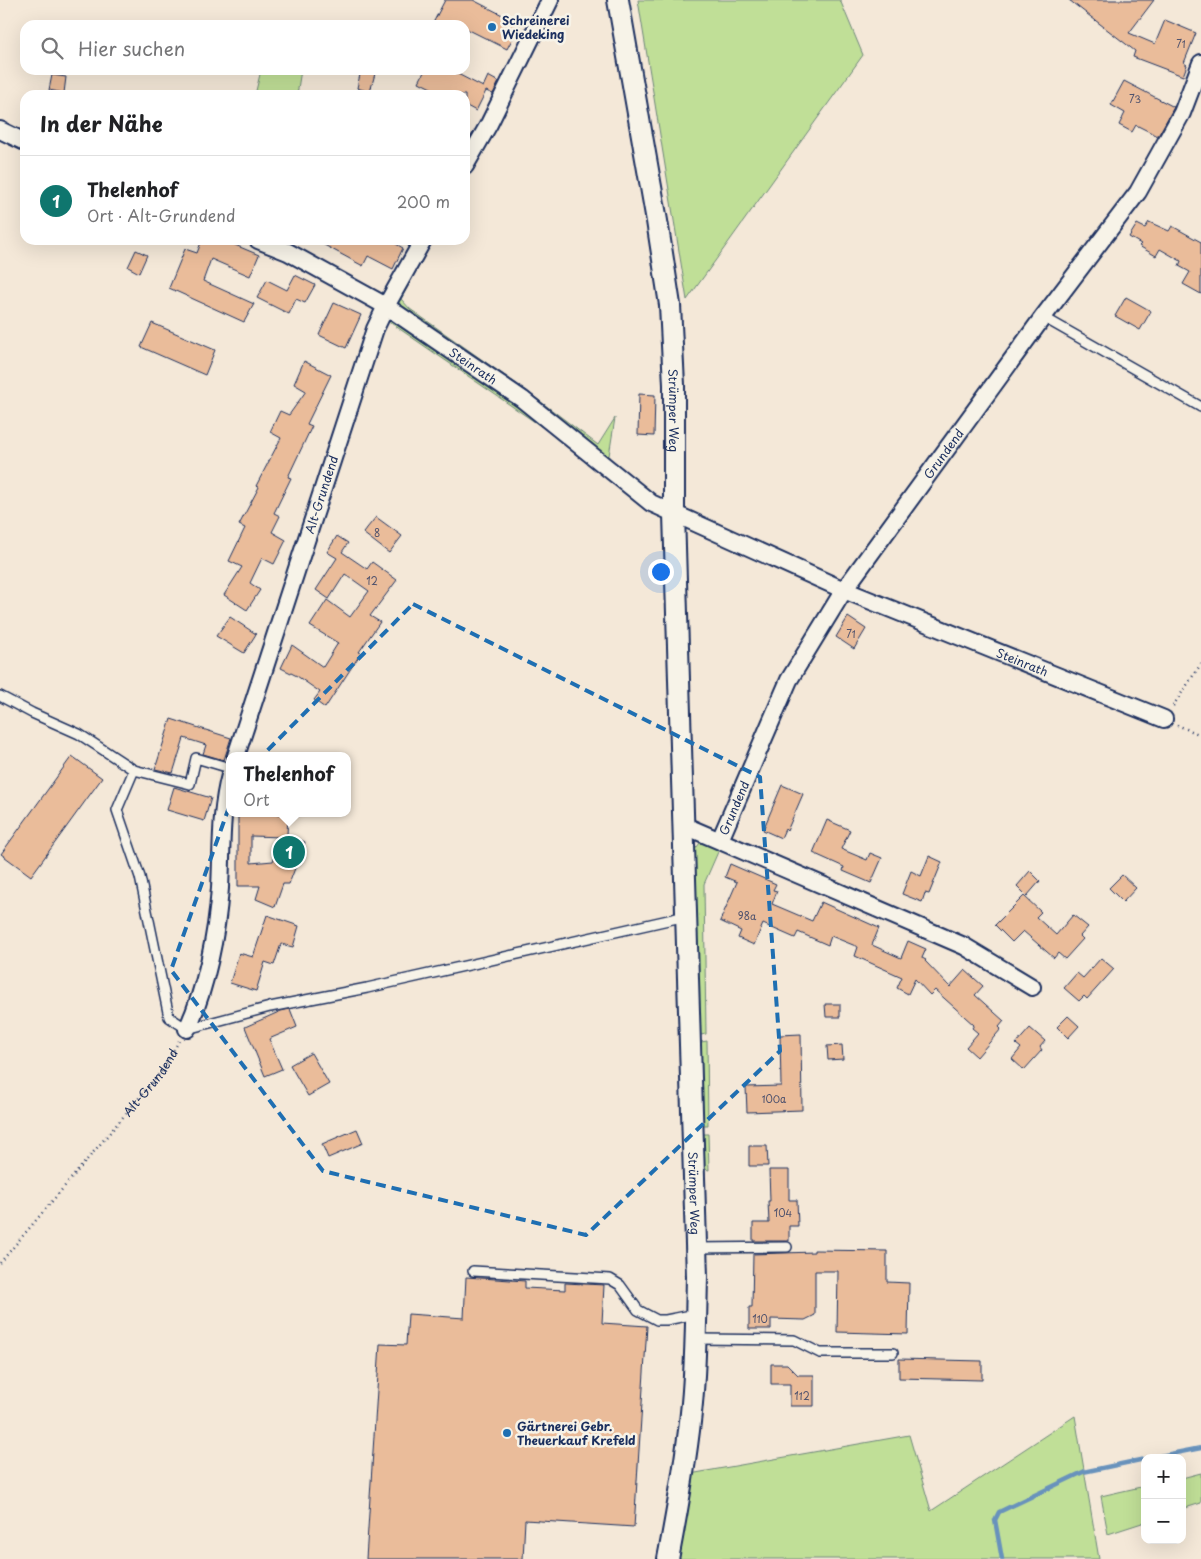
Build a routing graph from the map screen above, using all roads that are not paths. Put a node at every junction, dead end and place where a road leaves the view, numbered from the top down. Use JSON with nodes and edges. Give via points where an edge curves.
{"nodes":[{"id":1,"x":550,"y":0,"type":"edge"},
{"id":2,"x":618,"y":0,"type":"edge"},
{"id":3,"x":1201,"y":63,"type":"edge"},
{"id":4,"x":0,"y":130,"type":"edge"},
{"id":5,"x":20,"y":140,"type":"edge"},
{"id":6,"x":470,"y":157,"type":"edge"},
{"id":7,"x":270,"y":245,"type":"edge"},
{"id":8,"x":420,"y":245,"type":"edge"},
{"id":9,"x":386,"y":306,"type":"junction"},
{"id":10,"x":1042,"y":317,"type":"junction"},
{"id":11,"x":1201,"y":408,"type":"edge"},
{"id":12,"x":674,"y":514,"type":"junction"},
{"id":13,"x":844,"y":590,"type":"junction"},
{"id":14,"x":0,"y":696,"type":"edge"},
{"id":15,"x":1164,"y":720,"type":"road end"},
{"id":16,"x":237,"y":752,"type":"edge"},
{"id":17,"x":226,"y":767,"type":"edge"},
{"id":18,"x":134,"y":770,"type":"junction"},
{"id":19,"x":226,"y":796,"type":"edge"},
{"id":20,"x":683,"y":825,"type":"junction"},
{"id":21,"x":720,"y":840,"type":"junction"},
{"id":22,"x":686,"y":916,"type":"junction"},
{"id":23,"x":1032,"y":987,"type":"dead end"},
{"id":24,"x":187,"y":1029,"type":"junction"},
{"id":25,"x":787,"y":1247,"type":"dead end"},
{"id":26,"x":696,"y":1248,"type":"junction"},
{"id":27,"x":473,"y":1271,"type":"dead end"},
{"id":28,"x":696,"y":1314,"type":"junction"},
{"id":29,"x":696,"y":1339,"type":"junction"},
{"id":30,"x":893,"y":1353,"type":"dead end"},
{"id":31,"x":668,"y":1559,"type":"edge"}],
"edges":[{"from":1,"to":6,"type":"street"},
{"from":2,"to":12,"type":"street","name":"Strümper Weg","via":[[670,305]]},
{"from":3,"to":10,"type":"street","name":"Grundend","via":[[1182,113],[1138,192]]},
{"from":4,"to":5,"type":"street"},
{"from":7,"to":9,"type":"street","name":"Steinrath"},
{"from":8,"to":9,"type":"street","name":"Alt-Grundend"},
{"from":9,"to":12,"type":"street","name":"Steinrath","via":[[522,399],[651,503]]},
{"from":9,"to":16,"type":"street","name":"Alt-Grundend","via":[[348,407]]},
{"from":10,"to":11,"type":"lane"},
{"from":10,"to":13,"type":"street","name":"Grundend"},
{"from":12,"to":13,"type":"street"},
{"from":12,"to":20,"type":"street","name":"Strümper Weg"},
{"from":13,"to":15,"type":"street","name":"Steinrath"},
{"from":13,"to":21,"type":"street","name":"Grundend","via":[[789,680]]},
{"from":14,"to":18,"type":"lane","via":[[79,734]]},
{"from":17,"to":18,"type":"lane","via":[[196,758],[190,784]]},
{"from":18,"to":24,"type":"lane","via":[[117,810],[140,877],[169,1017]]},
{"from":19,"to":24,"type":"street","via":[[216,925],[198,1003]]},
{"from":20,"to":21,"type":"street"},
{"from":20,"to":22,"type":"street","name":"Strümper Weg"},
{"from":21,"to":23,"type":"street","via":[[964,946]]},
{"from":22,"to":24,"type":"lane","via":[[270,1007]]},
{"from":22,"to":26,"type":"street","name":"Strümper Weg"},
{"from":25,"to":26,"type":"lane"},
{"from":26,"to":28,"type":"street","name":"Strümper Weg"},
{"from":27,"to":28,"type":"lane","via":[[610,1279],[620,1286],[638,1310],[657,1320]]},
{"from":28,"to":29,"type":"street","name":"Strümper Weg"},
{"from":29,"to":30,"type":"lane","via":[[794,1340],[820,1353]]},
{"from":29,"to":31,"type":"street","name":"Strümper Weg","via":[[692,1403]]}]}
